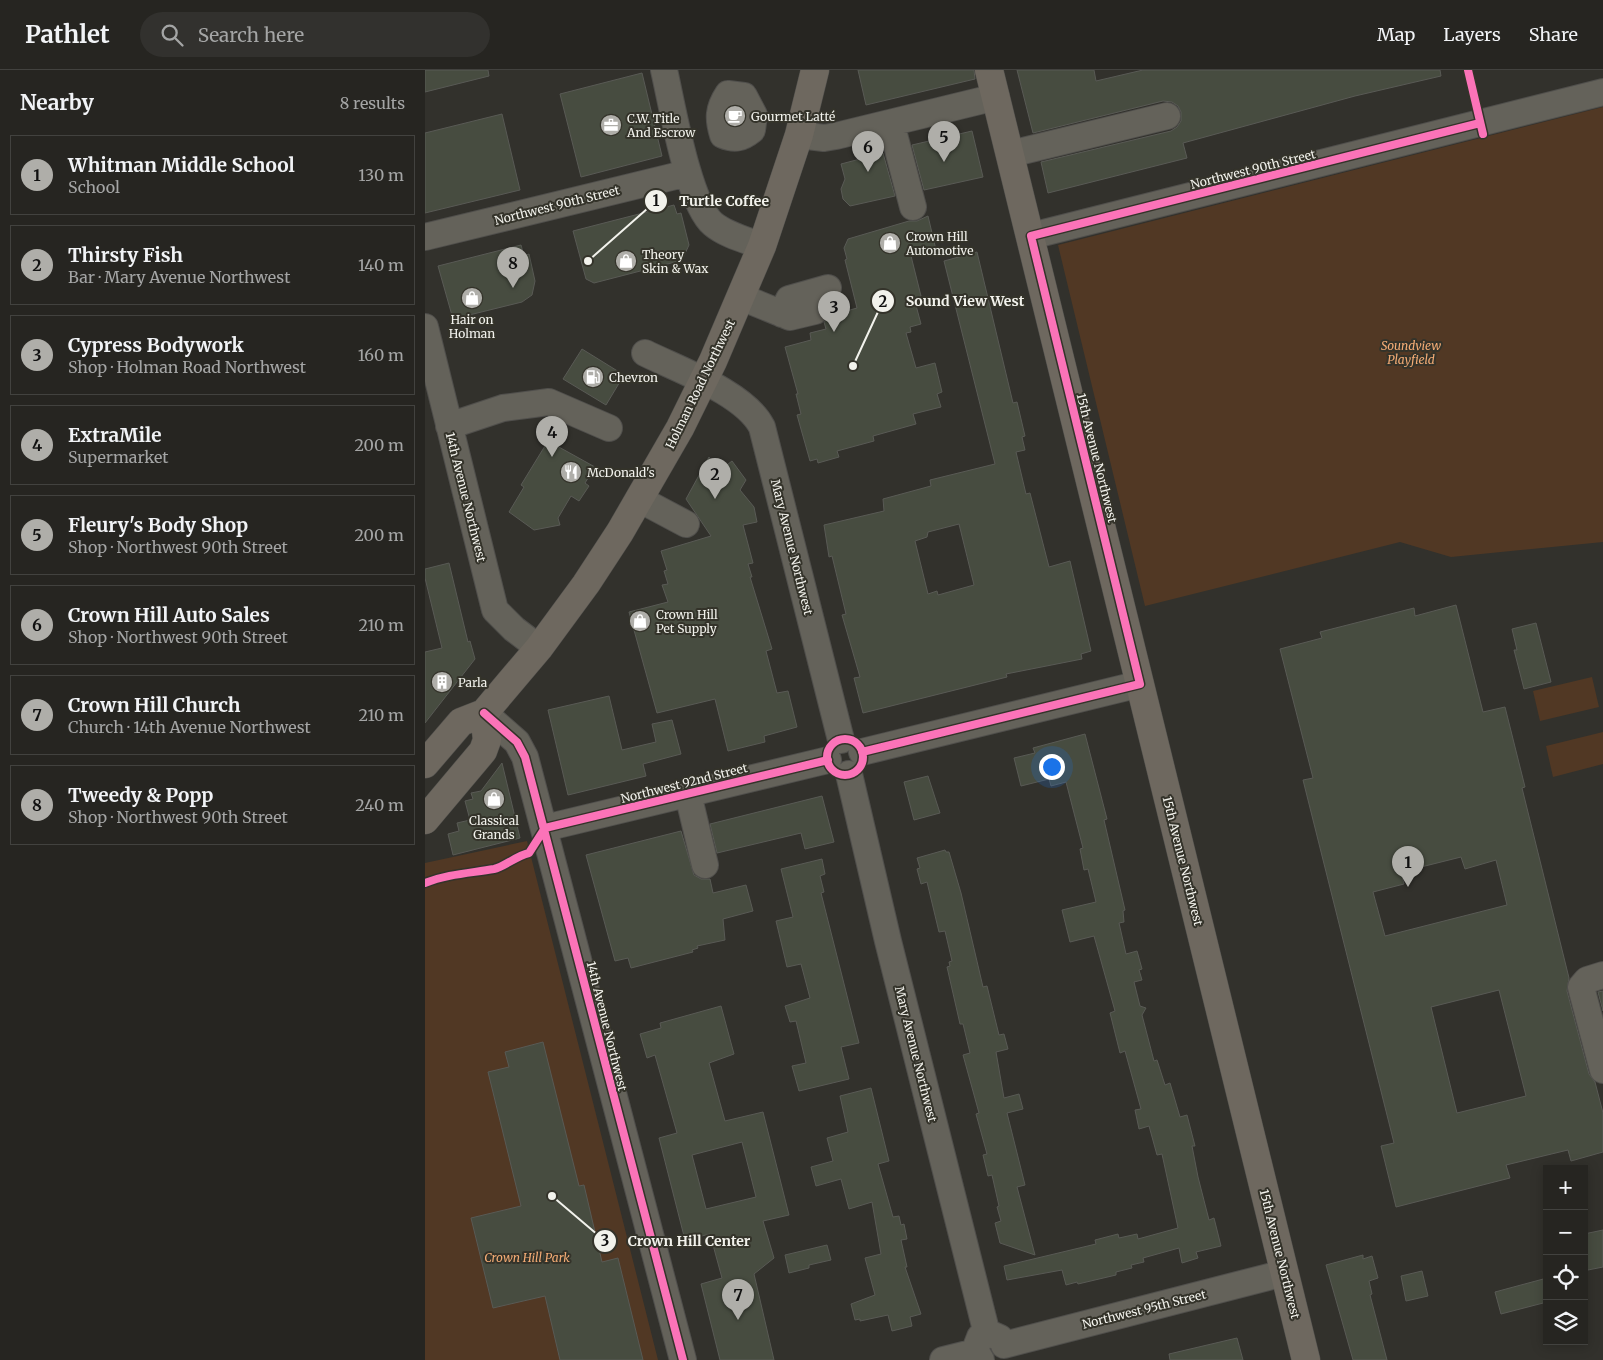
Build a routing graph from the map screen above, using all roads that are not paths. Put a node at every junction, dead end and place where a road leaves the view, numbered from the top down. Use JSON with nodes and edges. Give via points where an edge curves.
{"nodes":[{"id":1,"x":664,"y":70,"type":"edge"},
{"id":2,"x":815,"y":70,"type":"edge"},
{"id":3,"x":989,"y":70,"type":"edge"},
{"id":4,"x":1603,"y":92,"type":"edge"},
{"id":5,"x":996,"y":97,"type":"junction"},
{"id":6,"x":1167,"y":116,"type":"dead end"},
{"id":7,"x":719,"y":123,"type":"dead end"},
{"id":8,"x":891,"y":123,"type":"junction"},
{"id":9,"x":679,"y":133,"type":"junction"},
{"id":10,"x":799,"y":135,"type":"junction"},
{"id":11,"x":1010,"y":154,"type":"junction"},
{"id":12,"x":689,"y":173,"type":"junction"},
{"id":13,"x":913,"y":207,"type":"dead end"},
{"id":14,"x":1031,"y":236,"type":"junction"},
{"id":15,"x":425,"y":237,"type":"edge"},
{"id":16,"x":762,"y":246,"type":"junction"},
{"id":17,"x":828,"y":288,"type":"dead end"},
{"id":18,"x":741,"y":298,"type":"junction"},
{"id":19,"x":815,"y":311,"type":"dead end"},
{"id":20,"x":782,"y":314,"type":"junction"},
{"id":21,"x":425,"y":327,"type":"edge"},
{"id":22,"x":645,"y":353,"type":"dead end"},
{"id":23,"x":703,"y":382,"type":"junction"},
{"id":24,"x":449,"y":426,"type":"junction"},
{"id":25,"x":609,"y":428,"type":"dead end"},
{"id":26,"x":639,"y":499,"type":"junction"},
{"id":27,"x":685,"y":524,"type":"dead end"},
{"id":28,"x":539,"y":648,"type":"junction"},
{"id":29,"x":1140,"y":684,"type":"junction"},
{"id":30,"x":484,"y":713,"type":"junction"},
{"id":31,"x":845,"y":757,"type":"junction"},
{"id":32,"x":425,"y":764,"type":"edge"},
{"id":33,"x":688,"y":794,"type":"junction"},
{"id":34,"x":425,"y":820,"type":"edge"},
{"id":35,"x":545,"y":828,"type":"junction"},
{"id":36,"x":705,"y":865,"type":"dead end"},
{"id":37,"x":1603,"y":976,"type":"edge"},
{"id":38,"x":1603,"y":1070,"type":"edge"},
{"id":39,"x":1284,"y":1273,"type":"junction"},
{"id":40,"x":989,"y":1350,"type":"edge"},
{"id":41,"x":683,"y":1360,"type":"edge"},
{"id":42,"x":943,"y":1360,"type":"edge"},
{"id":43,"x":1307,"y":1360,"type":"edge"}],
"edges":[{"from":1,"to":9,"type":"street"},
{"from":2,"to":10,"type":"main road","name":"Holman Road Northwest"},
{"from":3,"to":5,"type":"main road","name":"15th Avenue Northwest"},
{"from":4,"to":14,"type":"street","name":"Northwest 90th Street"},
{"from":5,"to":8,"type":"street"},
{"from":5,"to":11,"type":"main road","name":"15th Avenue Northwest"},
{"from":6,"to":11,"type":"street"},
{"from":7,"to":9,"type":"street"},
{"from":8,"to":10,"type":"street","via":[[824,138]]},
{"from":8,"to":13,"type":"street"},
{"from":9,"to":12,"type":"street"},
{"from":10,"to":16,"type":"main road","name":"Holman Road Northwest"},
{"from":11,"to":14,"type":"main road","name":"15th Avenue Northwest"},
{"from":12,"to":15,"type":"street","name":"Northwest 90th Street"},
{"from":12,"to":16,"type":"street","via":[[707,218],[718,227]]},
{"from":14,"to":29,"type":"main road","name":"15th Avenue Northwest"},
{"from":16,"to":18,"type":"main road","name":"Holman Road Northwest"},
{"from":17,"to":20,"type":"street","via":[[789,299]]},
{"from":18,"to":20,"type":"street"},
{"from":18,"to":23,"type":"main road","name":"Holman Road Northwest"},
{"from":19,"to":20,"type":"street","via":[[790,317]]},
{"from":21,"to":24,"type":"street","name":"14th Avenue Northwest"},
{"from":22,"to":23,"type":"street","name":"Mary Avenue Northwest"},
{"from":23,"to":26,"type":"main road","name":"Holman Road Northwest","via":[[681,428]]},
{"from":23,"to":31,"type":"street","name":"Mary Avenue Northwest","via":[[744,406],[762,427]]},
{"from":24,"to":25,"type":"street","via":[[503,408],[549,402]]},
{"from":24,"to":28,"type":"street","name":"14th Avenue Northwest","via":[[495,610]]},
{"from":26,"to":27,"type":"street"},
{"from":26,"to":28,"type":"main road","name":"Holman Road Northwest","via":[[586,584]]},
{"from":28,"to":30,"type":"main road","name":"Holman Road Northwest"},
{"from":29,"to":31,"type":"street","name":"Northwest 92nd Street"},
{"from":29,"to":39,"type":"main road","name":"15th Avenue Northwest"},
{"from":30,"to":32,"type":"main road","name":"Holman Road Northwest","via":[[461,722]]},
{"from":30,"to":34,"type":"main road","via":[[487,740],[483,751]]},
{"from":30,"to":35,"type":"street","name":"14th Avenue Northwest","via":[[522,748]]},
{"from":31,"to":33,"type":"street","name":"Northwest 92nd Street"},
{"from":31,"to":40,"type":"street","name":"Mary Avenue Northwest"},
{"from":33,"to":35,"type":"street","name":"Northwest 92nd Street"},
{"from":33,"to":36,"type":"street"},
{"from":35,"to":41,"type":"street","name":"14th Avenue Northwest"},
{"from":37,"to":38,"type":"street","via":[[1587,980],[1581,987]]},
{"from":39,"to":40,"type":"street","name":"Northwest 95th Street"},
{"from":39,"to":43,"type":"main road","name":"15th Avenue Northwest"},
{"from":40,"to":42,"type":"street","name":"Northwest 95th Street"}]}
